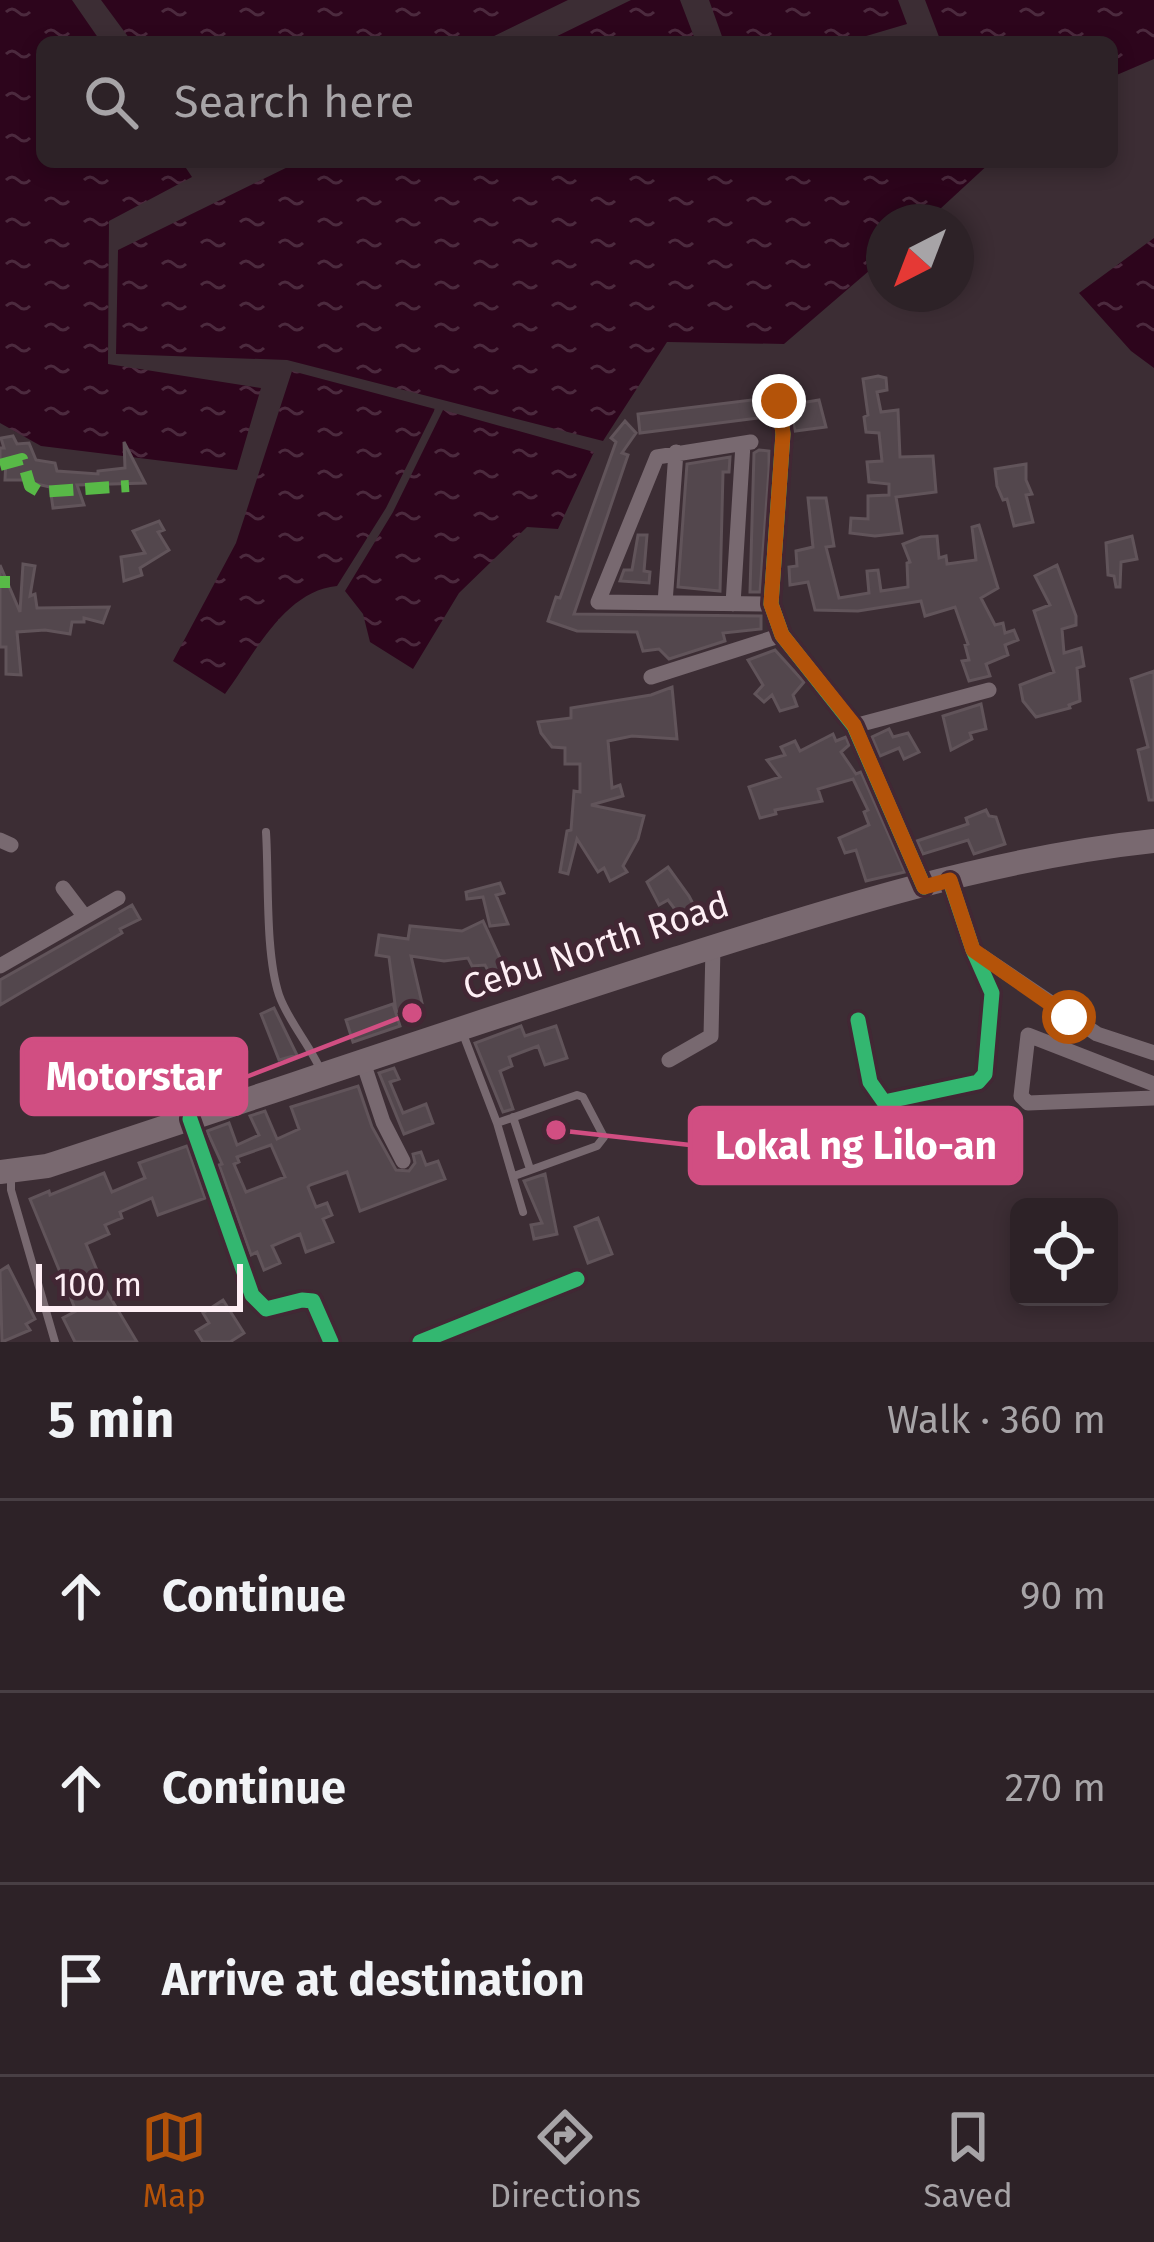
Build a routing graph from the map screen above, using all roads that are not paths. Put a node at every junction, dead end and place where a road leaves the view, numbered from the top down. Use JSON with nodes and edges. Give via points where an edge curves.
{"nodes":[{"id":1,"x":779,"y":401,"type":"dead end"},
{"id":2,"x":676,"y":452,"type":"junction"},
{"id":3,"x":665,"y":603,"type":"junction"},
{"id":4,"x":733,"y":604,"type":"junction"},
{"id":5,"x":771,"y":604,"type":"junction"},
{"id":6,"x":782,"y":635,"type":"junction"},
{"id":7,"x":651,"y":676,"type":"dead end"},
{"id":8,"x":989,"y":690,"type":"dead end"},
{"id":9,"x":854,"y":725,"type":"junction"},
{"id":10,"x":266,"y":832,"type":"dead end"},
{"id":11,"x":1154,"y":842,"type":"edge"},
{"id":12,"x":950,"y":880,"type":"junction"},
{"id":13,"x":924,"y":887,"type":"junction"},
{"id":14,"x":63,"y":888,"type":"dead end"},
{"id":15,"x":118,"y":898,"type":"dead end"},
{"id":16,"x":86,"y":917,"type":"junction"},
{"id":17,"x":713,"y":947,"type":"junction"},
{"id":18,"x":973,"y":950,"type":"junction"},
{"id":19,"x":0,"y":966,"type":"edge"},
{"id":20,"x":858,"y":1020,"type":"dead end"},
{"id":21,"x":460,"y":1027,"type":"junction"},
{"id":22,"x":1154,"y":1053,"type":"edge"},
{"id":23,"x":362,"y":1059,"type":"junction"},
{"id":24,"x":669,"y":1060,"type":"dead end"},
{"id":25,"x":321,"y":1072,"type":"junction"},
{"id":26,"x":1154,"y":1084,"type":"edge"},
{"id":27,"x":1154,"y":1098,"type":"edge"},
{"id":28,"x":513,"y":1117,"type":"junction"},
{"id":29,"x":190,"y":1120,"type":"junction"},
{"id":30,"x":496,"y":1123,"type":"junction"},
{"id":31,"x":403,"y":1161,"type":"dead end"},
{"id":32,"x":530,"y":1169,"type":"junction"},
{"id":33,"x":6,"y":1172,"type":"edge"},
{"id":34,"x":514,"y":1176,"type":"junction"},
{"id":35,"x":524,"y":1212,"type":"dead end"},
{"id":36,"x":577,"y":1280,"type":"dead end"},
{"id":37,"x":55,"y":1342,"type":"edge"},
{"id":38,"x":331,"y":1342,"type":"edge"},
{"id":39,"x":419,"y":1342,"type":"edge"}],
"edges":[{"from":1,"to":5,"type":"street"},
{"from":2,"to":3,"type":"street"},
{"from":2,"to":3,"type":"street","via":[[657,458],[598,602]]},
{"from":2,"to":4,"type":"street","via":[[747,443]]},
{"from":3,"to":4,"type":"street"},
{"from":4,"to":5,"type":"street"},
{"from":5,"to":6,"type":"street"},
{"from":6,"to":7,"type":"street"},
{"from":6,"to":9,"type":"street"},
{"from":8,"to":9,"type":"street"},
{"from":9,"to":13,"type":"street"},
{"from":10,"to":25,"type":"lane","via":[[280,997]]},
{"from":11,"to":12,"type":"main road","name":"Cebu North Road"},
{"from":12,"to":13,"type":"main road","name":"Cebu North Road"},
{"from":12,"to":18,"type":"street"},
{"from":13,"to":17,"type":"main road","name":"Cebu North Road"},
{"from":14,"to":16,"type":"street"},
{"from":15,"to":16,"type":"street"},
{"from":16,"to":19,"type":"street"},
{"from":17,"to":21,"type":"main road","name":"Cebu North Road"},
{"from":17,"to":24,"type":"street","via":[[711,1036]]},
{"from":18,"to":20,"type":"street","via":[[992,993],[978,1082],[884,1102],[870,1082]]},
{"from":18,"to":22,"type":"street","via":[[1097,1034]]},
{"from":21,"to":23,"type":"main road","name":"Cebu North Road"},
{"from":21,"to":30,"type":"lane"},
{"from":23,"to":25,"type":"main road","name":"Cebu North Road"},
{"from":23,"to":31,"type":"street"},
{"from":25,"to":29,"type":"main road","name":"Cebu North Road"},
{"from":26,"to":27,"type":"street","via":[[1028,1035],[1021,1096],[1028,1103]]},
{"from":28,"to":30,"type":"lane"},
{"from":28,"to":32,"type":"lane"},
{"from":28,"to":32,"type":"lane","via":[[577,1095],[604,1137]]},
{"from":29,"to":33,"type":"main road","name":"Cebu North Road"},
{"from":29,"to":38,"type":"street","via":[[252,1295],[266,1309],[314,1301]]},
{"from":30,"to":34,"type":"lane"},
{"from":32,"to":34,"type":"lane"},
{"from":33,"to":37,"type":"lane"},
{"from":34,"to":35,"type":"lane"},
{"from":36,"to":39,"type":"street"}]}
